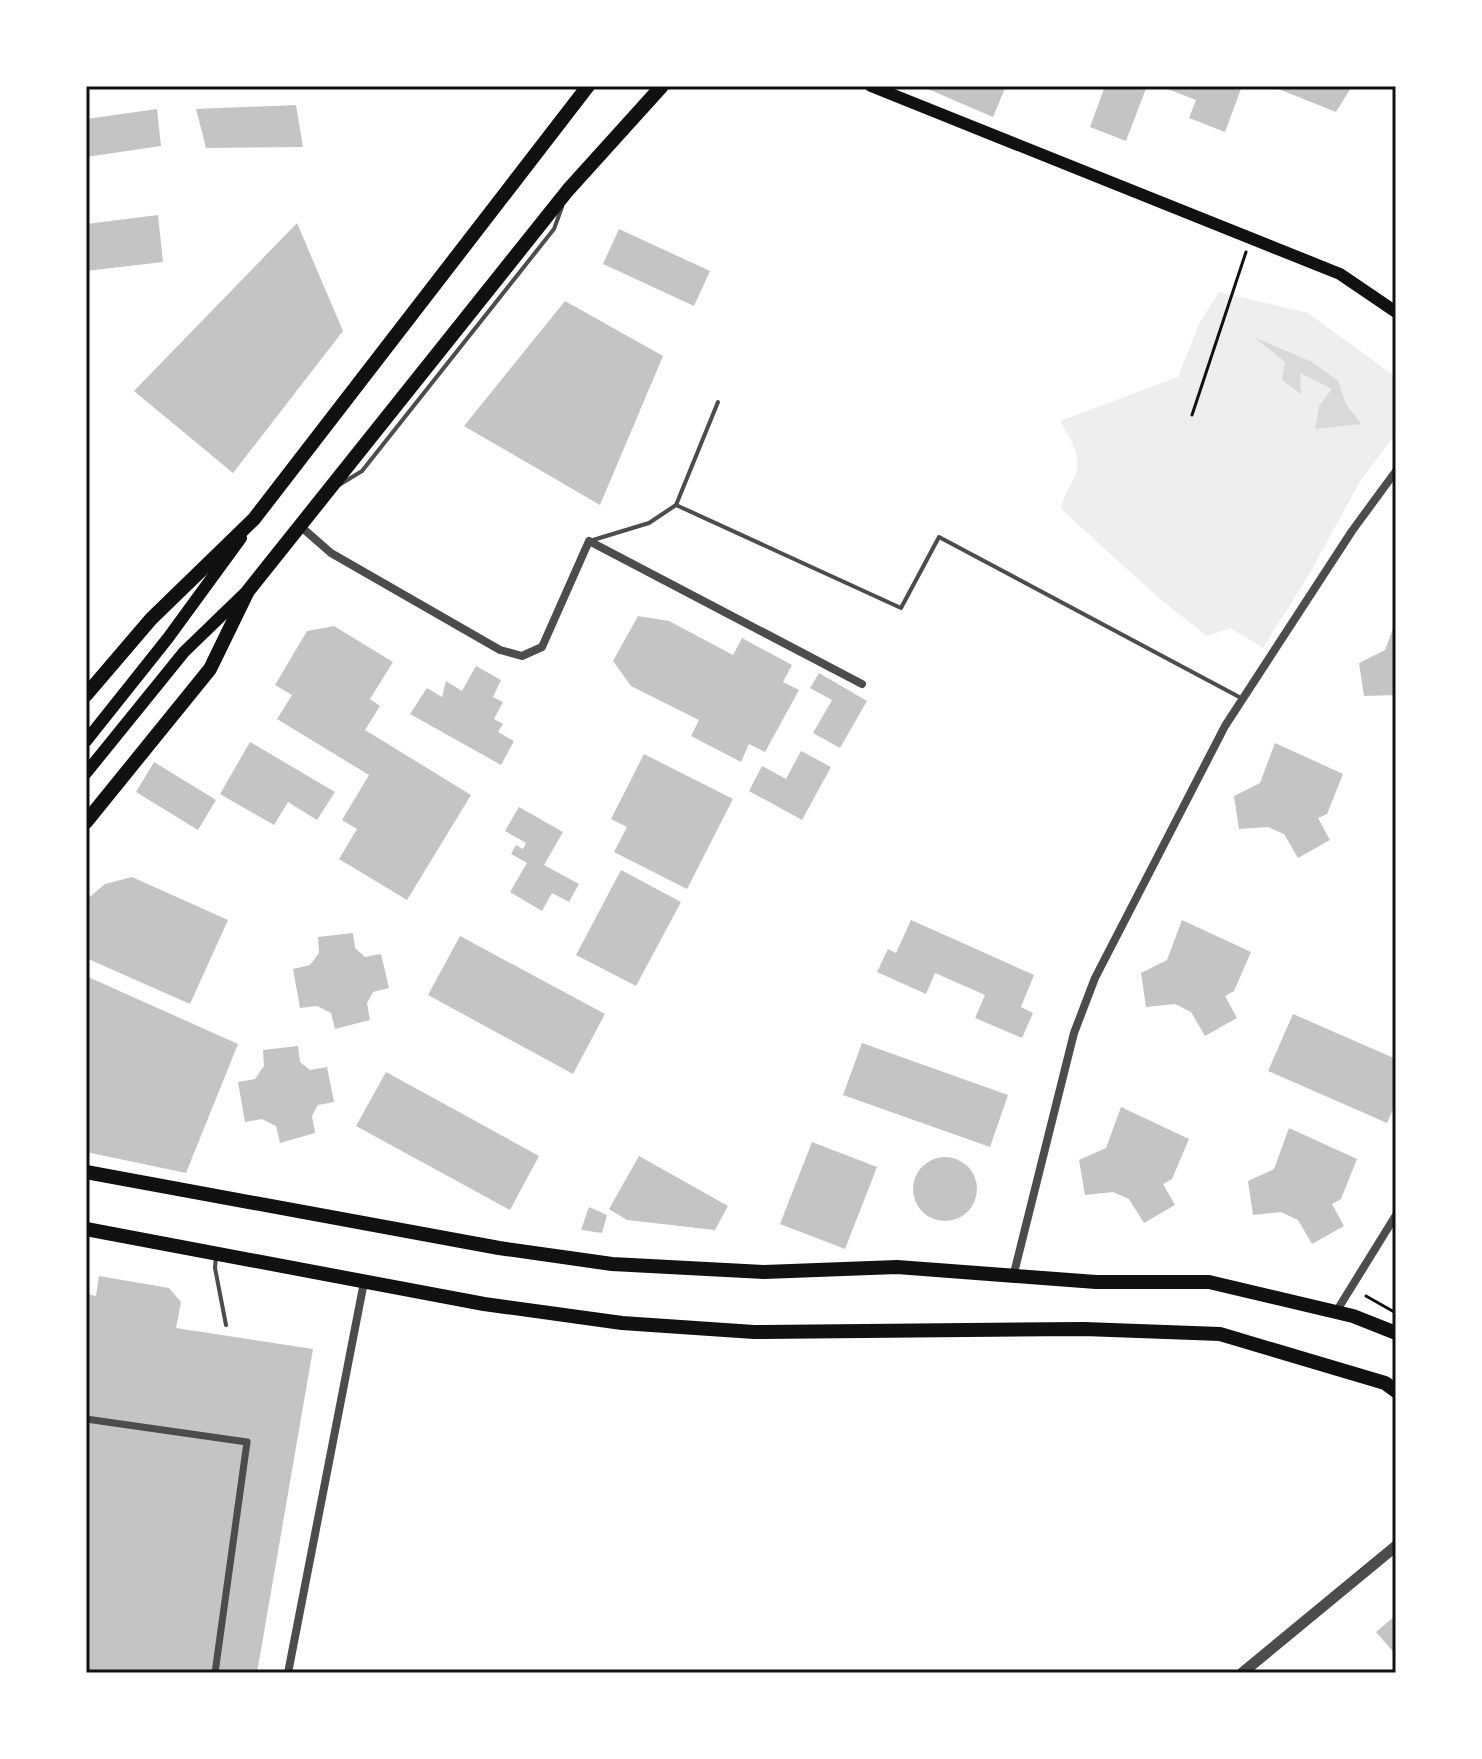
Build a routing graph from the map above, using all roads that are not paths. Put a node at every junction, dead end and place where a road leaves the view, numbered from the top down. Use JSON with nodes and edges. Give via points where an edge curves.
{"nodes":[{"id":1,"x":588,"y":86,"type":"edge"},
{"id":2,"x":662,"y":86,"type":"edge"},
{"id":3,"x":871,"y":86,"type":"edge"},
{"id":4,"x":1396,"y":312,"type":"edge"},
{"id":5,"x":718,"y":402,"type":"dead end"},
{"id":6,"x":1396,"y":471,"type":"edge"},
{"id":7,"x":676,"y":505,"type":"junction"},
{"id":8,"x":254,"y":519,"type":"junction"},
{"id":9,"x":299,"y":525,"type":"junction"},
{"id":10,"x":589,"y":541,"type":"junction"},
{"id":11,"x":248,"y":591,"type":"junction"},
{"id":12,"x":862,"y":684,"type":"dead end"},
{"id":13,"x":86,"y":695,"type":"edge"},
{"id":14,"x":1243,"y":699,"type":"junction"},
{"id":15,"x":86,"y":741,"type":"edge"},
{"id":16,"x":86,"y":773,"type":"edge"},
{"id":17,"x":86,"y":822,"type":"edge"},
{"id":18,"x":86,"y":1172,"type":"edge"},
{"id":19,"x":1396,"y":1215,"type":"edge"},
{"id":20,"x":86,"y":1229,"type":"edge"},
{"id":21,"x":216,"y":1254,"type":"junction"},
{"id":22,"x":1014,"y":1273,"type":"junction"},
{"id":23,"x":364,"y":1282,"type":"junction"},
{"id":24,"x":1336,"y":1312,"type":"junction"},
{"id":25,"x":226,"y":1325,"type":"dead end"},
{"id":26,"x":1396,"y":1333,"type":"edge"},
{"id":27,"x":1396,"y":1391,"type":"edge"},
{"id":28,"x":86,"y":1419,"type":"edge"},
{"id":29,"x":1396,"y":1546,"type":"edge"},
{"id":30,"x":215,"y":1673,"type":"edge"},
{"id":31,"x":288,"y":1673,"type":"edge"},
{"id":32,"x":1242,"y":1673,"type":"edge"}],
"edges":[{"from":1,"to":8,"type":"main road"},
{"from":2,"to":9,"type":"main road","via":[[568,190]]},
{"from":3,"to":4,"type":"main road","via":[[1340,274]]},
{"from":5,"to":7,"type":"lane"},
{"from":6,"to":14,"type":"street"},
{"from":7,"to":10,"type":"lane","via":[[649,523]]},
{"from":7,"to":14,"type":"lane","via":[[901,608],[939,537]]},
{"from":8,"to":13,"type":"main road","via":[[151,619]]},
{"from":8,"to":15,"type":"main road"},
{"from":9,"to":10,"type":"street","via":[[331,553],[500,650],[522,656],[542,647]]},
{"from":9,"to":11,"type":"main road"},
{"from":10,"to":12,"type":"street"},
{"from":11,"to":16,"type":"main road","via":[[184,652]]},
{"from":11,"to":17,"type":"main road","via":[[210,669]]},
{"from":14,"to":22,"type":"street","via":[[1095,978],[1074,1033]]},
{"from":18,"to":22,"type":"main road","via":[[612,1264],[764,1272],[897,1267]]},
{"from":19,"to":24,"type":"street"},
{"from":20,"to":21,"type":"main road"},
{"from":21,"to":23,"type":"main road"},
{"from":21,"to":25,"type":"lane"},
{"from":22,"to":24,"type":"main road","via":[[1096,1282],[1209,1282]]},
{"from":23,"to":27,"type":"main road","via":[[622,1323],[754,1332],[1084,1329],[1220,1334],[1385,1383]]},
{"from":23,"to":31,"type":"street"},
{"from":24,"to":26,"type":"main road"},
{"from":28,"to":30,"type":"street","via":[[247,1442]]},
{"from":29,"to":32,"type":"street"}]}
